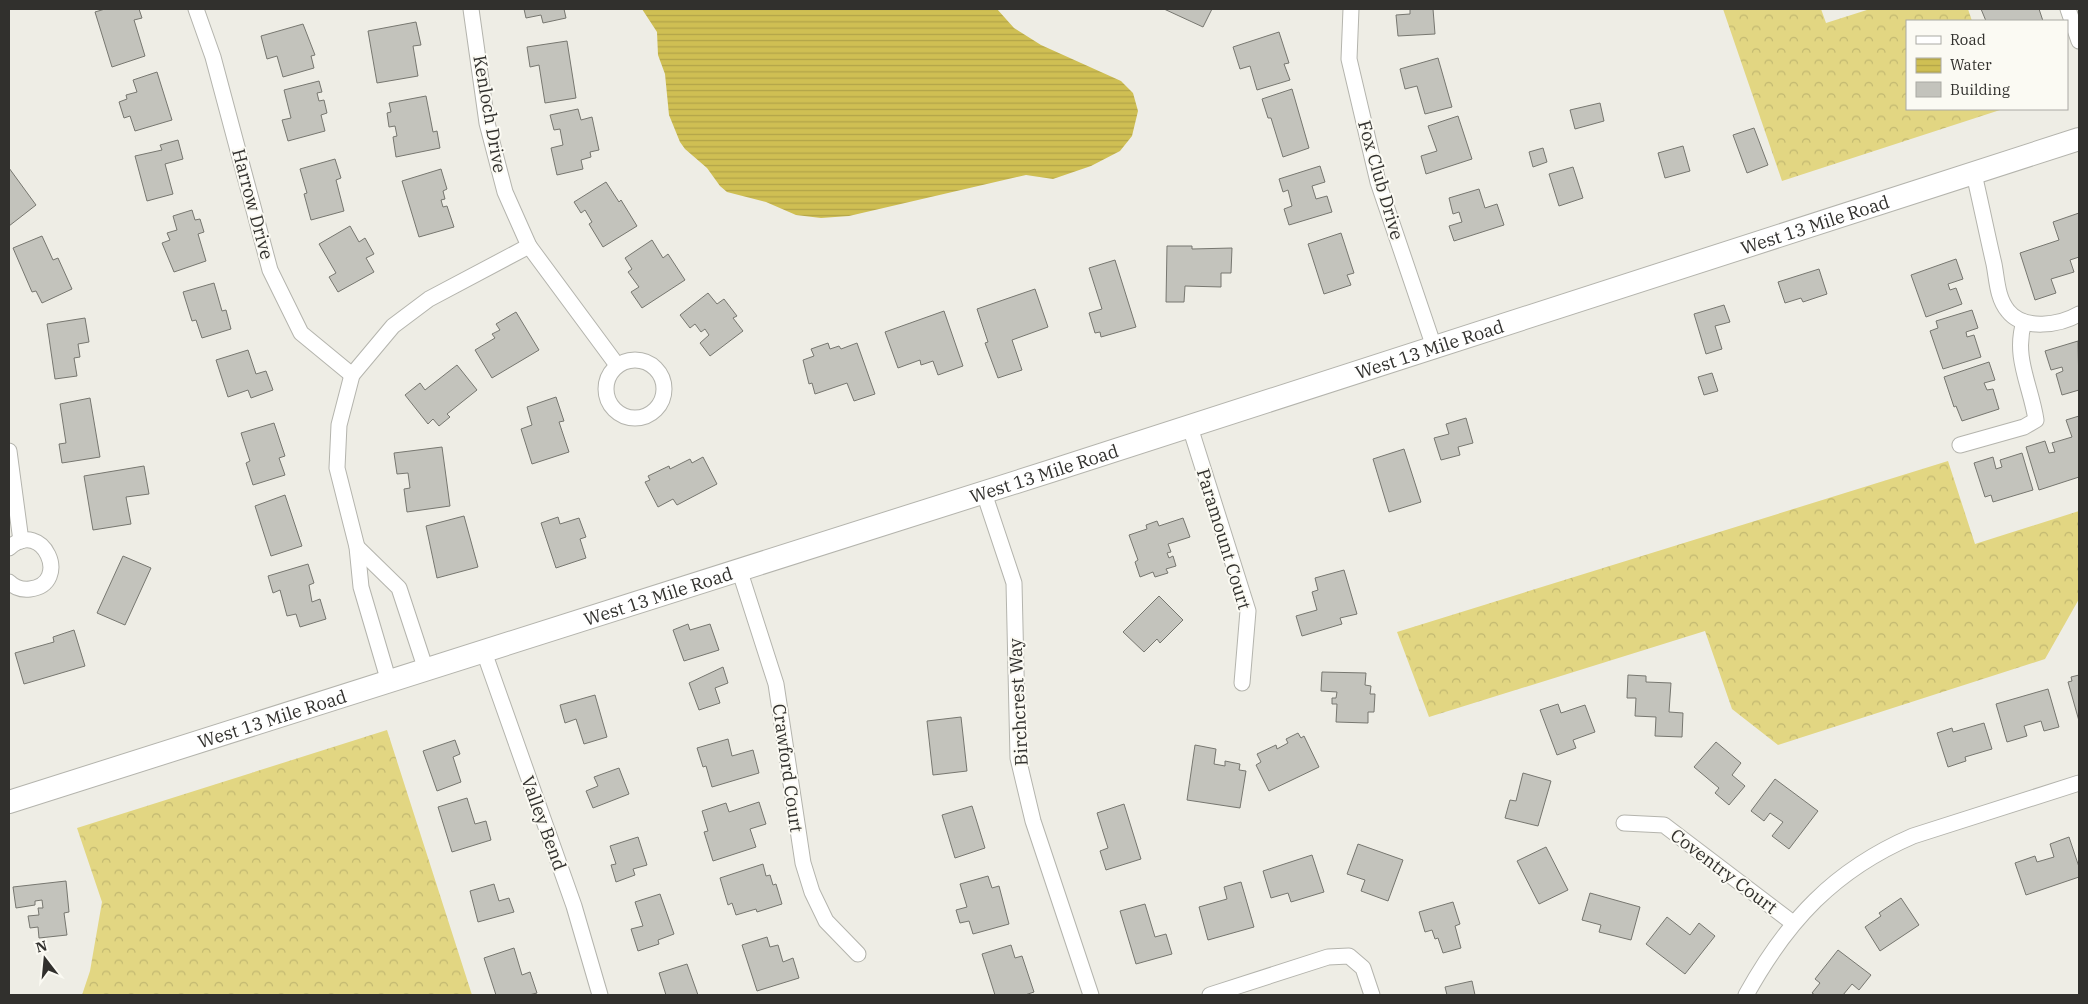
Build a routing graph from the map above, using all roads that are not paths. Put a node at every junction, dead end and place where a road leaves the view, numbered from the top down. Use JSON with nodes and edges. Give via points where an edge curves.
{"nodes":[{"id":1,"x":196,"y":9,"type":"edge"},
{"id":2,"x":472,"y":9,"type":"edge"},
{"id":3,"x":1351,"y":9,"type":"edge"},
{"id":4,"x":2068,"y":9,"type":"edge"},
{"id":5,"x":2079,"y":41,"type":"edge"},
{"id":6,"x":2079,"y":139,"type":"edge"},
{"id":7,"x":1974,"y":174,"type":"junction"},
{"id":8,"x":530,"y":246,"type":"junction"},
{"id":9,"x":2079,"y":314,"type":"edge"},
{"id":10,"x":2024,"y":322,"type":"junction"},
{"id":11,"x":1434,"y":347,"type":"junction"},
{"id":12,"x":617,"y":365,"type":"dead end"},
{"id":13,"x":352,"y":375,"type":"junction"},
{"id":14,"x":1190,"y":427,"type":"junction"},
{"id":15,"x":1960,"y":445,"type":"dead end"},
{"id":16,"x":9,"y":451,"type":"edge"},
{"id":17,"x":984,"y":493,"type":"junction"},
{"id":18,"x":15,"y":545,"type":"edge"},
{"id":19,"x":357,"y":546,"type":"junction"},
{"id":20,"x":740,"y":568,"type":"junction"},
{"id":21,"x":9,"y":582,"type":"edge"},
{"id":22,"x":484,"y":652,"type":"junction"},
{"id":23,"x":426,"y":670,"type":"junction"},
{"id":24,"x":389,"y":682,"type":"junction"},
{"id":25,"x":1242,"y":683,"type":"dead end"},
{"id":26,"x":2079,"y":783,"type":"edge"},
{"id":27,"x":9,"y":802,"type":"edge"},
{"id":28,"x":1624,"y":823,"type":"dead end"},
{"id":29,"x":1793,"y":923,"type":"junction"},
{"id":30,"x":858,"y":954,"type":"dead end"},
{"id":31,"x":600,"y":995,"type":"edge"},
{"id":32,"x":1091,"y":995,"type":"edge"},
{"id":33,"x":1210,"y":995,"type":"edge"},
{"id":34,"x":1372,"y":995,"type":"edge"},
{"id":35,"x":1746,"y":995,"type":"edge"}],
"edges":[{"from":1,"to":13,"type":"street","name":"Harrow Drive","via":[[213,57],[270,270],[301,333]]},
{"from":2,"to":8,"type":"street","name":"Kenloch Drive","via":[[487,122],[505,192]]},
{"from":3,"to":11,"type":"street","name":"Fox Club Drive","via":[[1349,59],[1376,172]]},
{"from":4,"to":5,"type":"street"},
{"from":6,"to":7,"type":"street","name":"West 13 Mile Road"},
{"from":7,"to":10,"type":"street","via":[[1999,293],[2008,312]]},
{"from":7,"to":11,"type":"street","name":"West 13 Mile Road"},
{"from":8,"to":12,"type":"street","name":"Kenloch Drive"},
{"from":8,"to":13,"type":"street","via":[[422,304],[393,326]]},
{"from":9,"to":10,"type":"street","via":[[2056,323]]},
{"from":10,"to":15,"type":"street","via":[[2020,333],[2020,361],[2036,420],[2024,427]]},
{"from":11,"to":14,"type":"street","name":"West 13 Mile Road"},
{"from":13,"to":19,"type":"street","via":[[339,425],[337,468]]},
{"from":14,"to":17,"type":"street","name":"West 13 Mile Road"},
{"from":14,"to":25,"type":"street","name":"Paramount Court","via":[[1248,611]]},
{"from":16,"to":18,"type":"street"},
{"from":17,"to":20,"type":"street","name":"West 13 Mile Road"},
{"from":17,"to":32,"type":"street","name":"Birchcrest Way","via":[[1014,583],[1018,758],[1033,820]]},
{"from":18,"to":21,"type":"street","via":[[37,543],[44,548],[51,570],[48,578],[35,588],[19,589]]},
{"from":19,"to":23,"type":"street","via":[[399,588]]},
{"from":19,"to":24,"type":"street","via":[[361,587]]},
{"from":20,"to":22,"type":"street","name":"West 13 Mile Road"},
{"from":20,"to":30,"type":"street","name":"Crawford Court","via":[[776,684],[803,863],[826,921]]},
{"from":22,"to":23,"type":"street","name":"West 13 Mile Road"},
{"from":22,"to":31,"type":"street","name":"Valley Bend","via":[[574,906]]},
{"from":23,"to":24,"type":"street","name":"West 13 Mile Road"},
{"from":24,"to":27,"type":"street","name":"West 13 Mile Road"},
{"from":26,"to":29,"type":"street","via":[[1889,846],[1840,877]]},
{"from":28,"to":29,"type":"street","name":"Coventry Court","via":[[1664,825]]},
{"from":29,"to":35,"type":"street","via":[[1766,959]]},
{"from":33,"to":34,"type":"street","via":[[1328,957],[1349,956],[1363,968]]}]}
